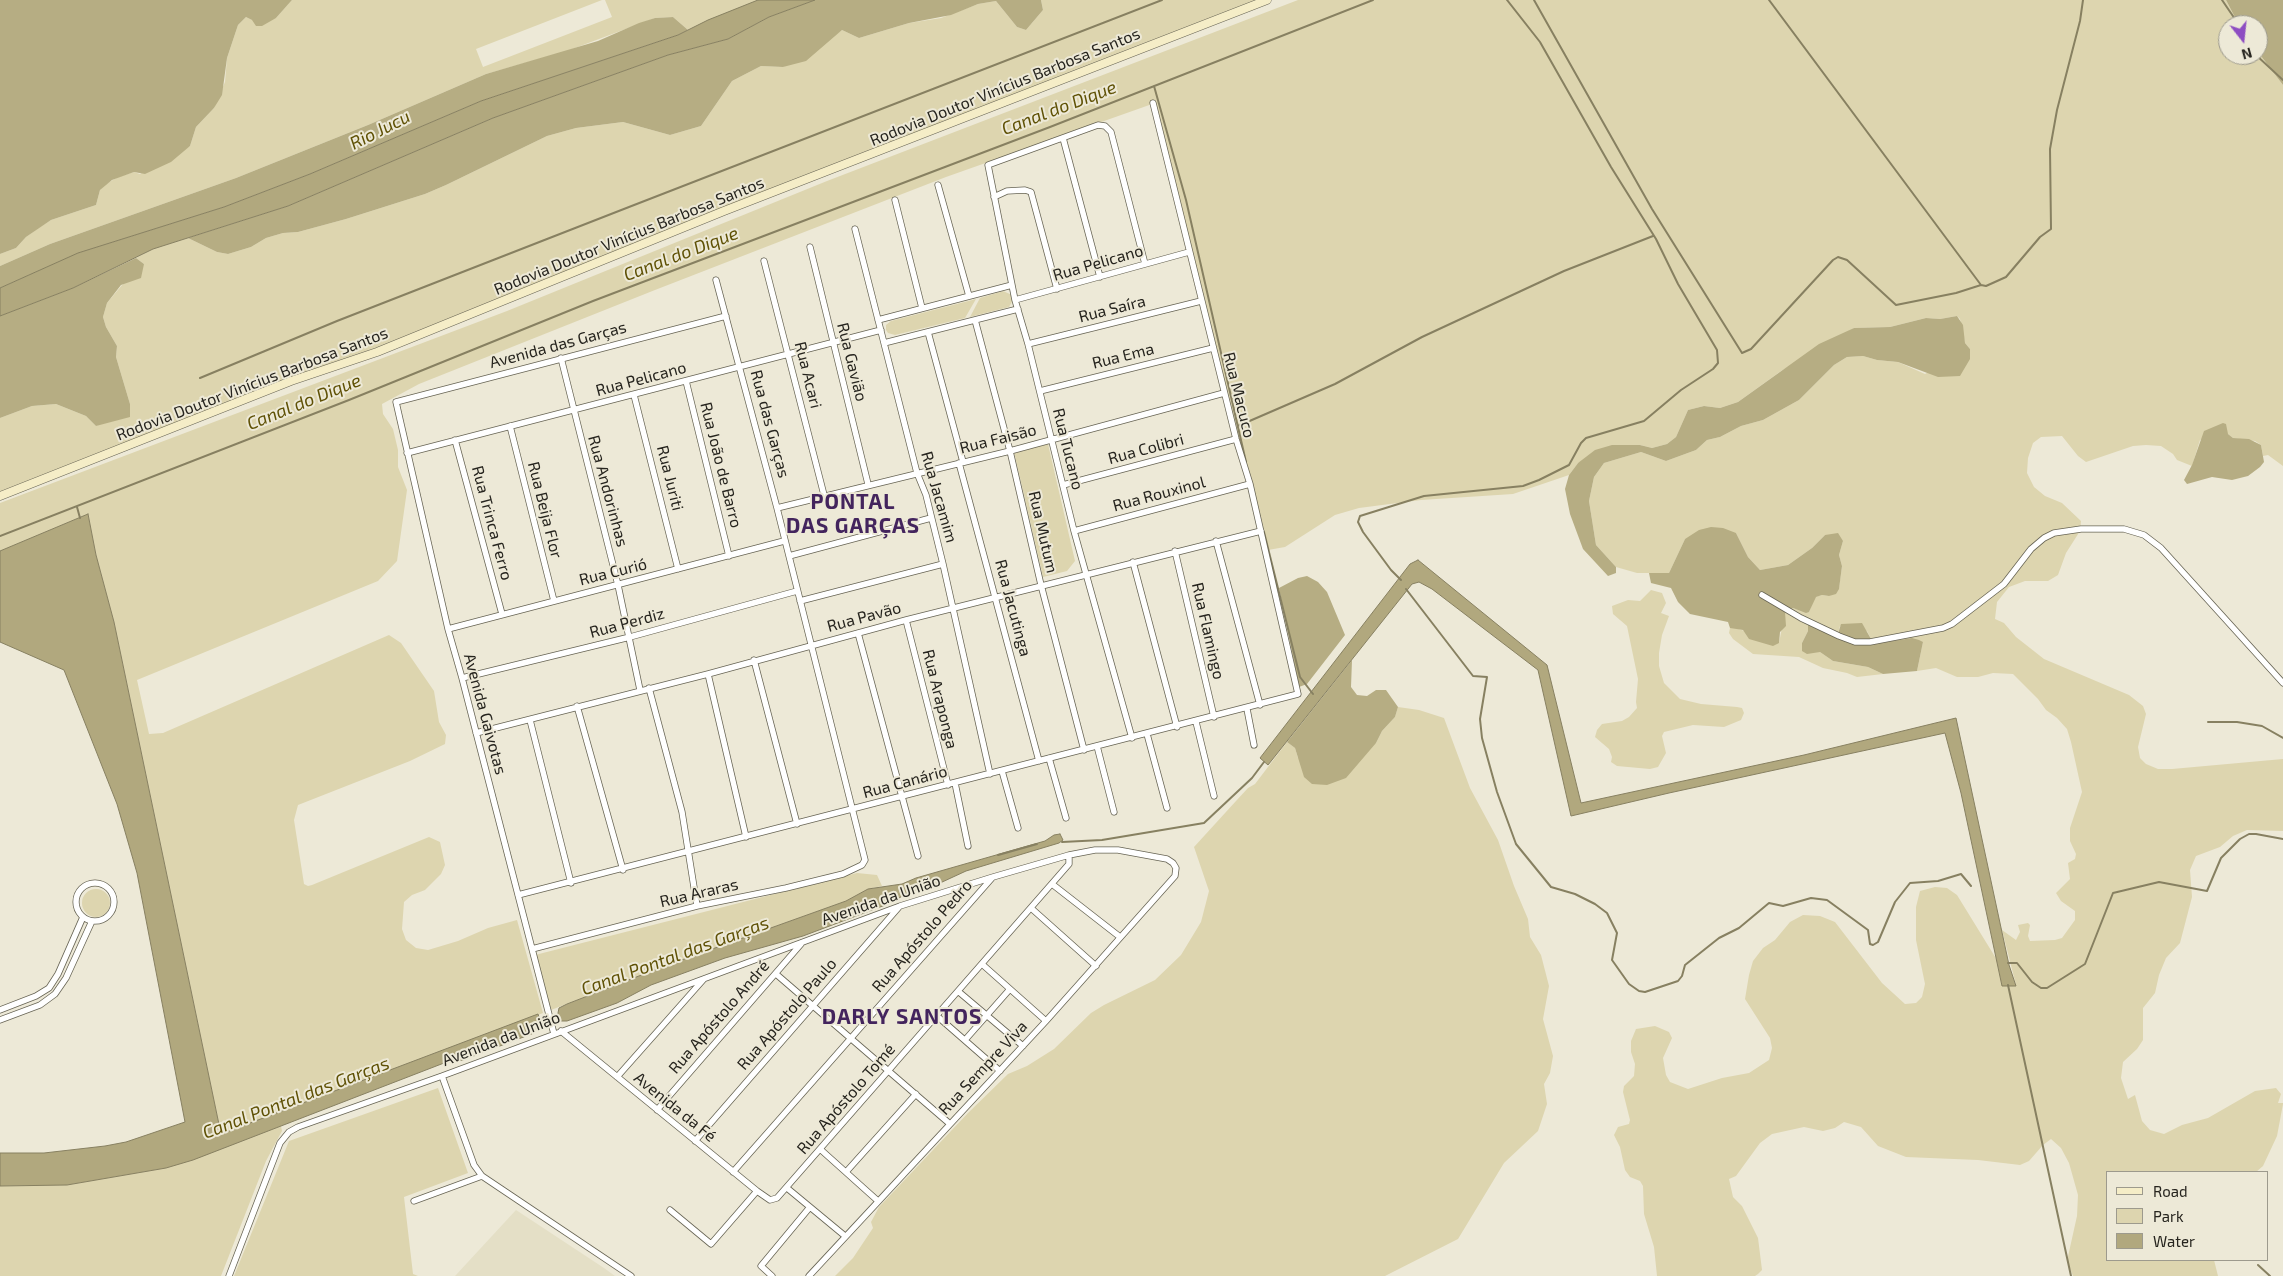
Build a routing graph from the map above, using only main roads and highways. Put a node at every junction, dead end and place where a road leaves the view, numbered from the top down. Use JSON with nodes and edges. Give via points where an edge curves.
{"nodes":[{"id":1,"x":1267,"y":0,"type":"edge"},
{"id":2,"x":0,"y":496,"type":"edge"}],
"edges":[{"from":1,"to":2,"type":"main road","name":"Rodovia Doutor Vinícius Barbosa Santos","via":[[724,211],[377,352],[291,381]]}]}
